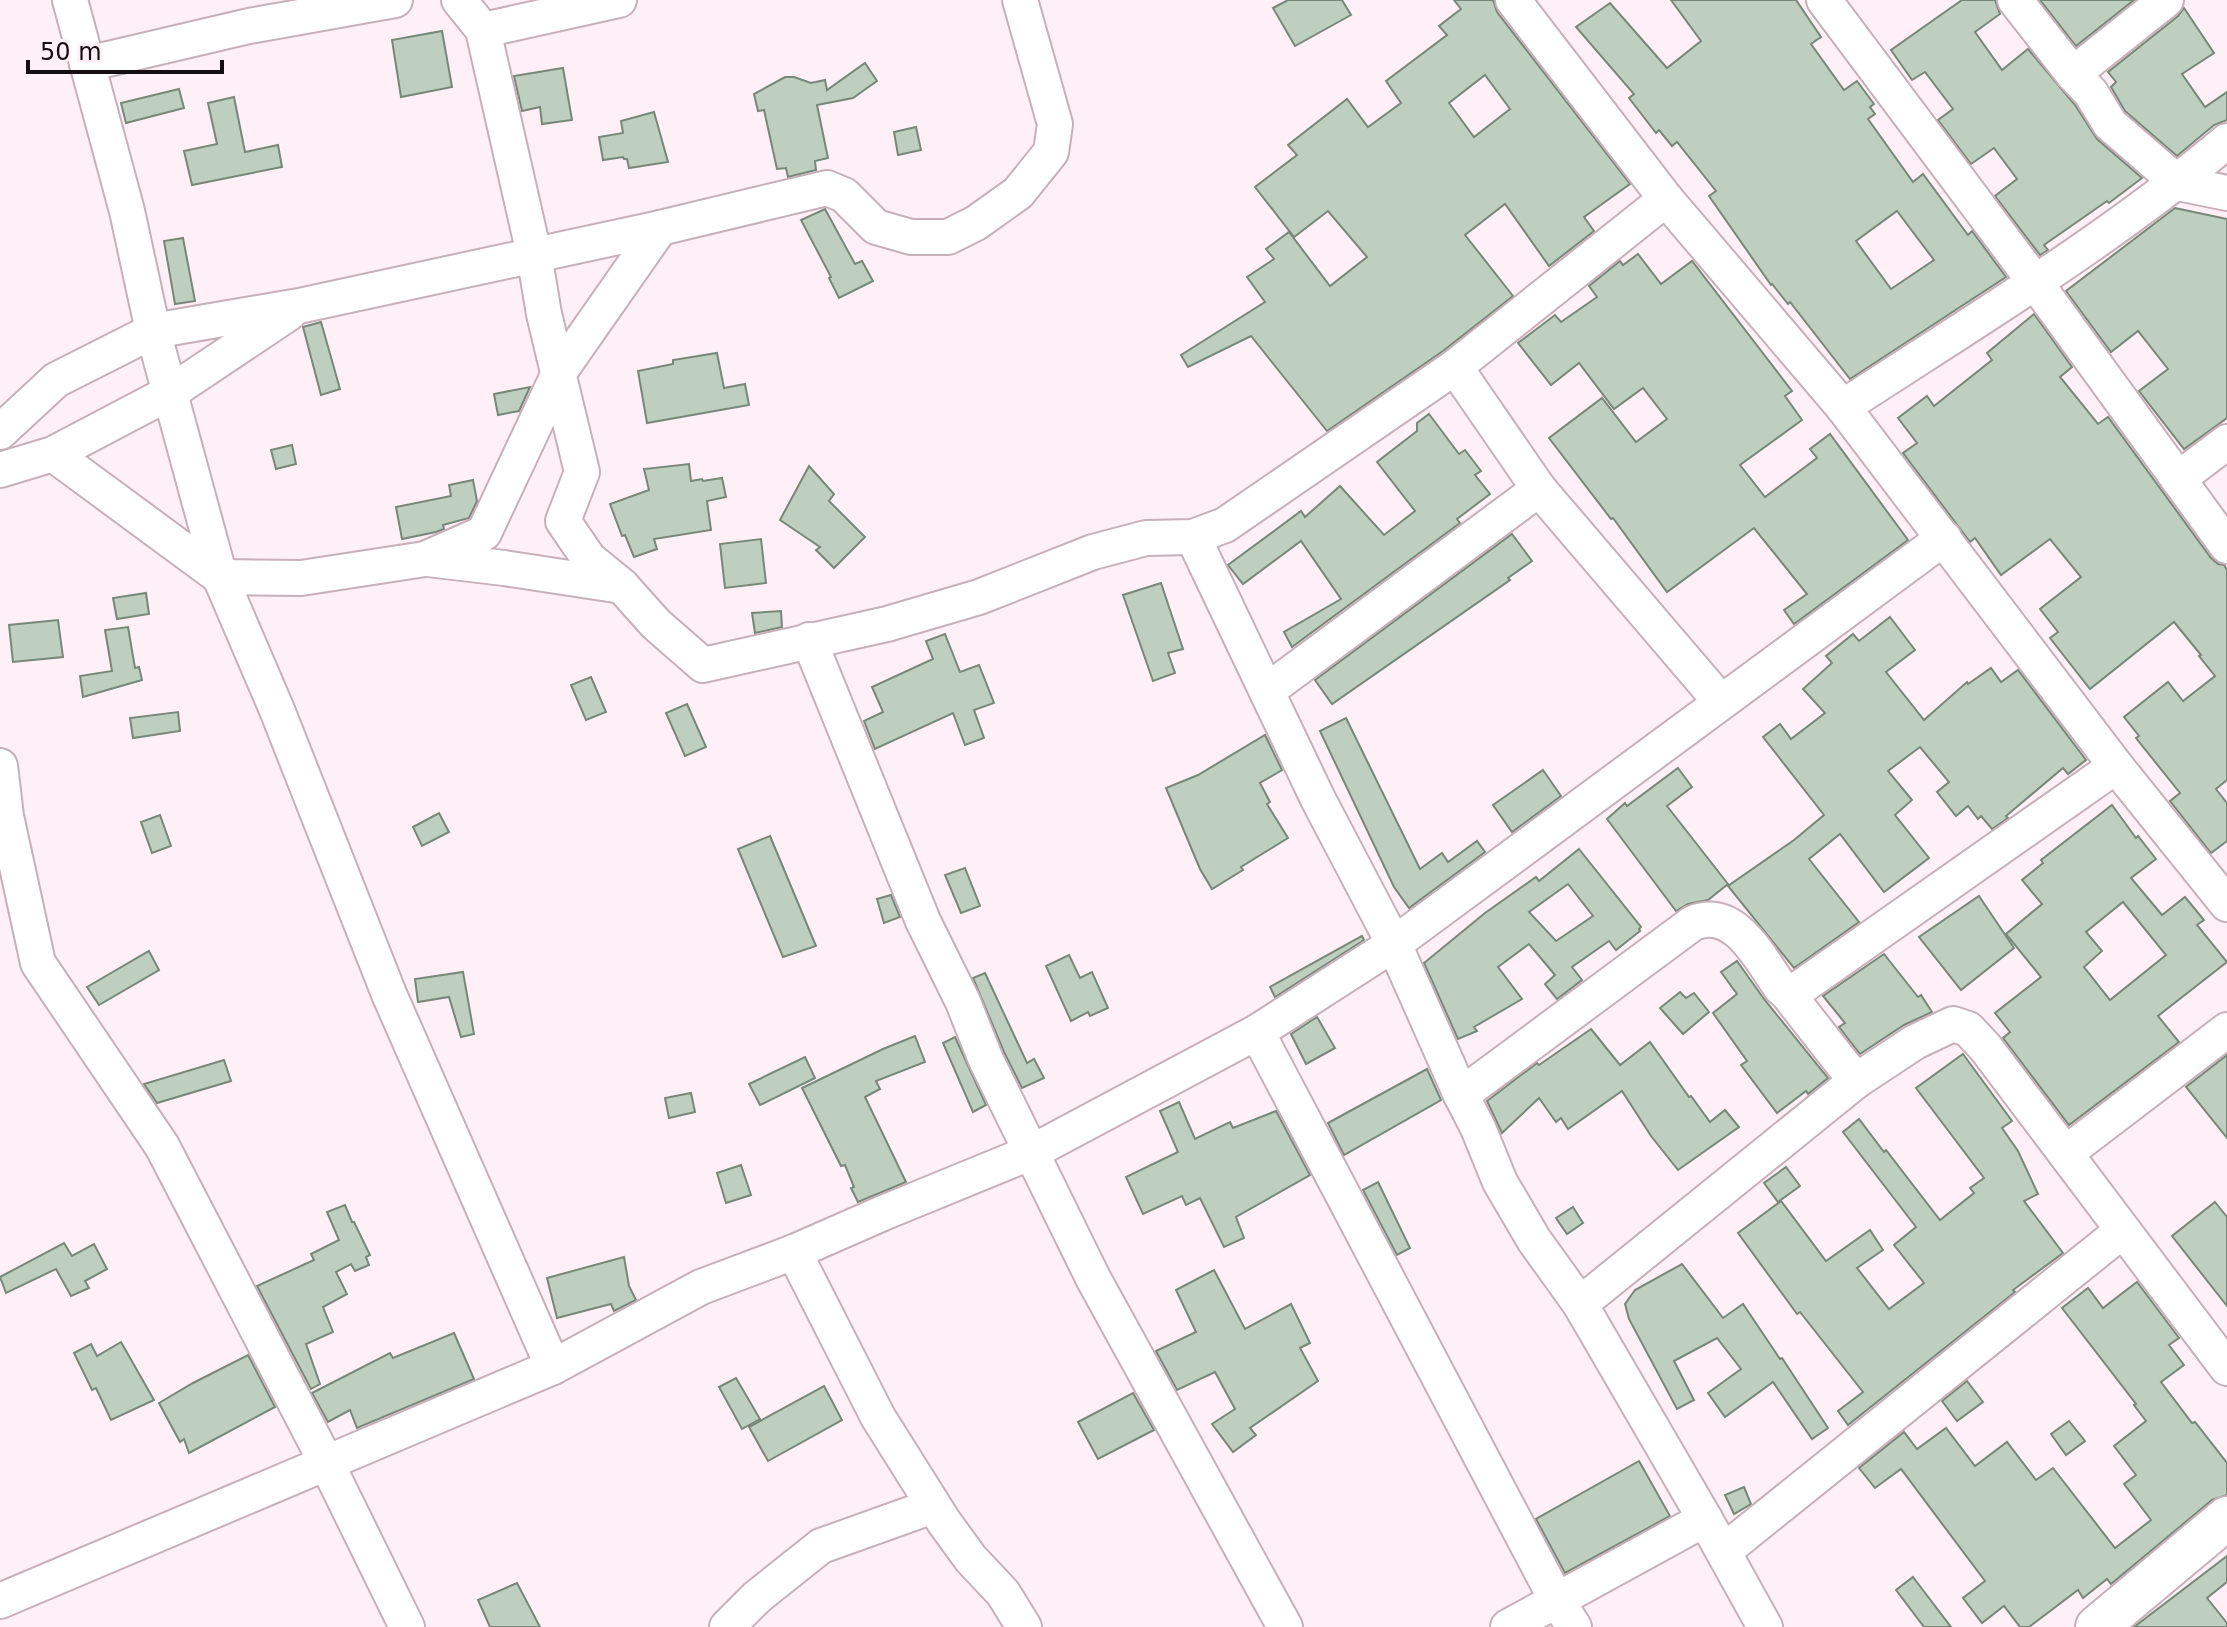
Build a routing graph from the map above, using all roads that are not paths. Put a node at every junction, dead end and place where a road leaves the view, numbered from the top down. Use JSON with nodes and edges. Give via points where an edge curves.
{"nodes":[{"id":1,"x":70,"y":0,"type":"edge"},
{"id":2,"x":395,"y":0,"type":"edge"},
{"id":3,"x":459,"y":0,"type":"edge"},
{"id":4,"x":619,"y":0,"type":"edge"},
{"id":5,"x":1020,"y":0,"type":"edge"},
{"id":6,"x":1513,"y":0,"type":"edge"},
{"id":7,"x":1824,"y":0,"type":"edge"},
{"id":8,"x":2015,"y":0,"type":"edge"},
{"id":9,"x":2166,"y":0,"type":"edge"},
{"id":10,"x":483,"y":30,"type":"junction"},
{"id":11,"x":87,"y":64,"type":"junction"},
{"id":12,"x":2073,"y":74,"type":"junction"},
{"id":13,"x":2227,"y":141,"type":"edge"},
{"id":14,"x":2178,"y":183,"type":"junction"},
{"id":15,"x":2227,"y":193,"type":"edge"},
{"id":16,"x":1666,"y":199,"type":"junction"},
{"id":17,"x":660,"y":228,"type":"junction"},
{"id":18,"x":534,"y":254,"type":"junction"},
{"id":19,"x":2035,"y":282,"type":"junction"},
{"id":20,"x":299,"y":306,"type":"junction"},
{"id":21,"x":153,"y":331,"type":"junction"},
{"id":22,"x":1455,"y":367,"type":"junction"},
{"id":23,"x":560,"y":371,"type":"junction"},
{"id":24,"x":171,"y":392,"type":"junction"},
{"id":25,"x":1843,"y":407,"type":"junction"},
{"id":26,"x":0,"y":432,"type":"edge"},
{"id":27,"x":2227,"y":442,"type":"edge"},
{"id":28,"x":53,"y":454,"type":"junction"},
{"id":29,"x":0,"y":470,"type":"edge"},
{"id":30,"x":2178,"y":479,"type":"junction"},
{"id":31,"x":1539,"y":489,"type":"junction"},
{"id":32,"x":1193,"y":537,"type":"junction"},
{"id":33,"x":1944,"y":538,"type":"junction"},
{"id":34,"x":2227,"y":546,"type":"edge"},
{"id":35,"x":425,"y":559,"type":"junction"},
{"id":36,"x":220,"y":577,"type":"junction"},
{"id":37,"x":622,"y":586,"type":"junction"},
{"id":38,"x":809,"y":640,"type":"junction"},
{"id":39,"x":1267,"y":691,"type":"junction"},
{"id":40,"x":1721,"y":702,"type":"junction"},
{"id":41,"x":0,"y":766,"type":"edge"},
{"id":42,"x":2116,"y":766,"type":"junction"},
{"id":43,"x":2227,"y":904,"type":"edge"},
{"id":44,"x":1394,"y":944,"type":"junction"},
{"id":45,"x":1787,"y":993,"type":"junction"},
{"id":46,"x":2227,"y":1030,"type":"edge"},
{"id":47,"x":1257,"y":1032,"type":"junction"},
{"id":48,"x":1856,"y":1081,"type":"junction"},
{"id":49,"x":1461,"y":1095,"type":"junction"},
{"id":50,"x":1032,"y":1152,"type":"junction"},
{"id":51,"x":2066,"y":1153,"type":"junction"},
{"id":52,"x":2122,"y":1231,"type":"junction"},
{"id":53,"x":794,"y":1252,"type":"junction"},
{"id":54,"x":1580,"y":1304,"type":"junction"},
{"id":55,"x":553,"y":1367,"type":"junction"},
{"id":56,"x":2227,"y":1368,"type":"edge"},
{"id":57,"x":326,"y":1462,"type":"junction"},
{"id":58,"x":933,"y":1506,"type":"junction"},
{"id":59,"x":2227,"y":1518,"type":"edge"},
{"id":60,"x":1705,"y":1519,"type":"junction"},
{"id":61,"x":1724,"y":1551,"type":"junction"},
{"id":62,"x":3,"y":1593,"type":"edge"},
{"id":63,"x":1565,"y":1613,"type":"edge"},
{"id":64,"x":407,"y":1627,"type":"edge"},
{"id":65,"x":727,"y":1627,"type":"edge"},
{"id":66,"x":1024,"y":1627,"type":"edge"},
{"id":67,"x":1285,"y":1627,"type":"edge"},
{"id":68,"x":1508,"y":1627,"type":"edge"},
{"id":69,"x":1765,"y":1627,"type":"edge"},
{"id":70,"x":2097,"y":1627,"type":"edge"}],
"edges":[{"from":1,"to":11,"type":"street"},
{"from":2,"to":11,"type":"street","via":[[249,26]]},
{"from":3,"to":10,"type":"street"},
{"from":4,"to":10,"type":"street"},
{"from":5,"to":17,"type":"street","via":[[1055,124],[1051,152],[1018,193],[976,223],[948,237],[911,237],[876,227],[844,195],[827,188]]},
{"from":6,"to":16,"type":"street"},
{"from":7,"to":19,"type":"street"},
{"from":8,"to":12,"type":"street"},
{"from":9,"to":12,"type":"street"},
{"from":10,"to":18,"type":"street"},
{"from":11,"to":21,"type":"street"},
{"from":12,"to":14,"type":"street","via":[[2110,124]]},
{"from":13,"to":14,"type":"street"},
{"from":14,"to":15,"type":"street"},
{"from":14,"to":19,"type":"street"},
{"from":16,"to":22,"type":"street"},
{"from":16,"to":25,"type":"street"},
{"from":17,"to":18,"type":"street"},
{"from":17,"to":23,"type":"street"},
{"from":18,"to":20,"type":"street"},
{"from":18,"to":23,"type":"street"},
{"from":19,"to":25,"type":"street"},
{"from":19,"to":30,"type":"street"},
{"from":20,"to":21,"type":"street"},
{"from":20,"to":24,"type":"street"},
{"from":21,"to":24,"type":"street"},
{"from":21,"to":26,"type":"street","via":[[56,380]]},
{"from":22,"to":31,"type":"street"},
{"from":22,"to":32,"type":"street","via":[[1250,509]]},
{"from":23,"to":35,"type":"street","via":[[484,533]]},
{"from":23,"to":37,"type":"street","via":[[582,472],[563,521],[589,559]]},
{"from":24,"to":28,"type":"street"},
{"from":24,"to":36,"type":"street"},
{"from":25,"to":33,"type":"street"},
{"from":27,"to":30,"type":"street"},
{"from":28,"to":29,"type":"street"},
{"from":28,"to":36,"type":"street"},
{"from":30,"to":34,"type":"street"},
{"from":31,"to":39,"type":"street"},
{"from":31,"to":40,"type":"street"},
{"from":32,"to":38,"type":"street","via":[[1146,538],[1093,552],[979,597]]},
{"from":32,"to":39,"type":"street"},
{"from":33,"to":40,"type":"street"},
{"from":33,"to":42,"type":"street"},
{"from":35,"to":36,"type":"street","via":[[301,578]]},
{"from":35,"to":37,"type":"street"},
{"from":36,"to":55,"type":"street","via":[[389,994]]},
{"from":37,"to":38,"type":"street","via":[[703,665]]},
{"from":38,"to":50,"type":"street","via":[[923,921]]},
{"from":39,"to":44,"type":"street"},
{"from":40,"to":44,"type":"street"},
{"from":41,"to":57,"type":"street","via":[[38,963],[162,1146]]},
{"from":42,"to":43,"type":"street"},
{"from":42,"to":45,"type":"street"},
{"from":44,"to":47,"type":"street"},
{"from":44,"to":49,"type":"street"},
{"from":45,"to":48,"type":"street"},
{"from":45,"to":49,"type":"street","via":[[1739,931],[1716,919],[1703,919]]},
{"from":46,"to":51,"type":"street"},
{"from":47,"to":50,"type":"street"},
{"from":47,"to":63,"type":"street"},
{"from":48,"to":51,"type":"street","via":[[1953,1024],[1968,1029]]},
{"from":48,"to":54,"type":"street"},
{"from":49,"to":54,"type":"street","via":[[1506,1194]]},
{"from":50,"to":53,"type":"street"},
{"from":50,"to":67,"type":"street","via":[[1093,1278]]},
{"from":51,"to":52,"type":"street"},
{"from":52,"to":56,"type":"street"},
{"from":52,"to":61,"type":"street"},
{"from":53,"to":55,"type":"street","via":[[701,1287]]},
{"from":53,"to":58,"type":"street","via":[[878,1417]]},
{"from":54,"to":60,"type":"street"},
{"from":55,"to":57,"type":"street"},
{"from":57,"to":62,"type":"street"},
{"from":57,"to":64,"type":"street"},
{"from":58,"to":65,"type":"street","via":[[821,1546]]},
{"from":58,"to":66,"type":"street"},
{"from":59,"to":70,"type":"main road"},
{"from":60,"to":61,"type":"street"},
{"from":60,"to":63,"type":"street"},
{"from":61,"to":69,"type":"street"},
{"from":63,"to":68,"type":"street"}]}
